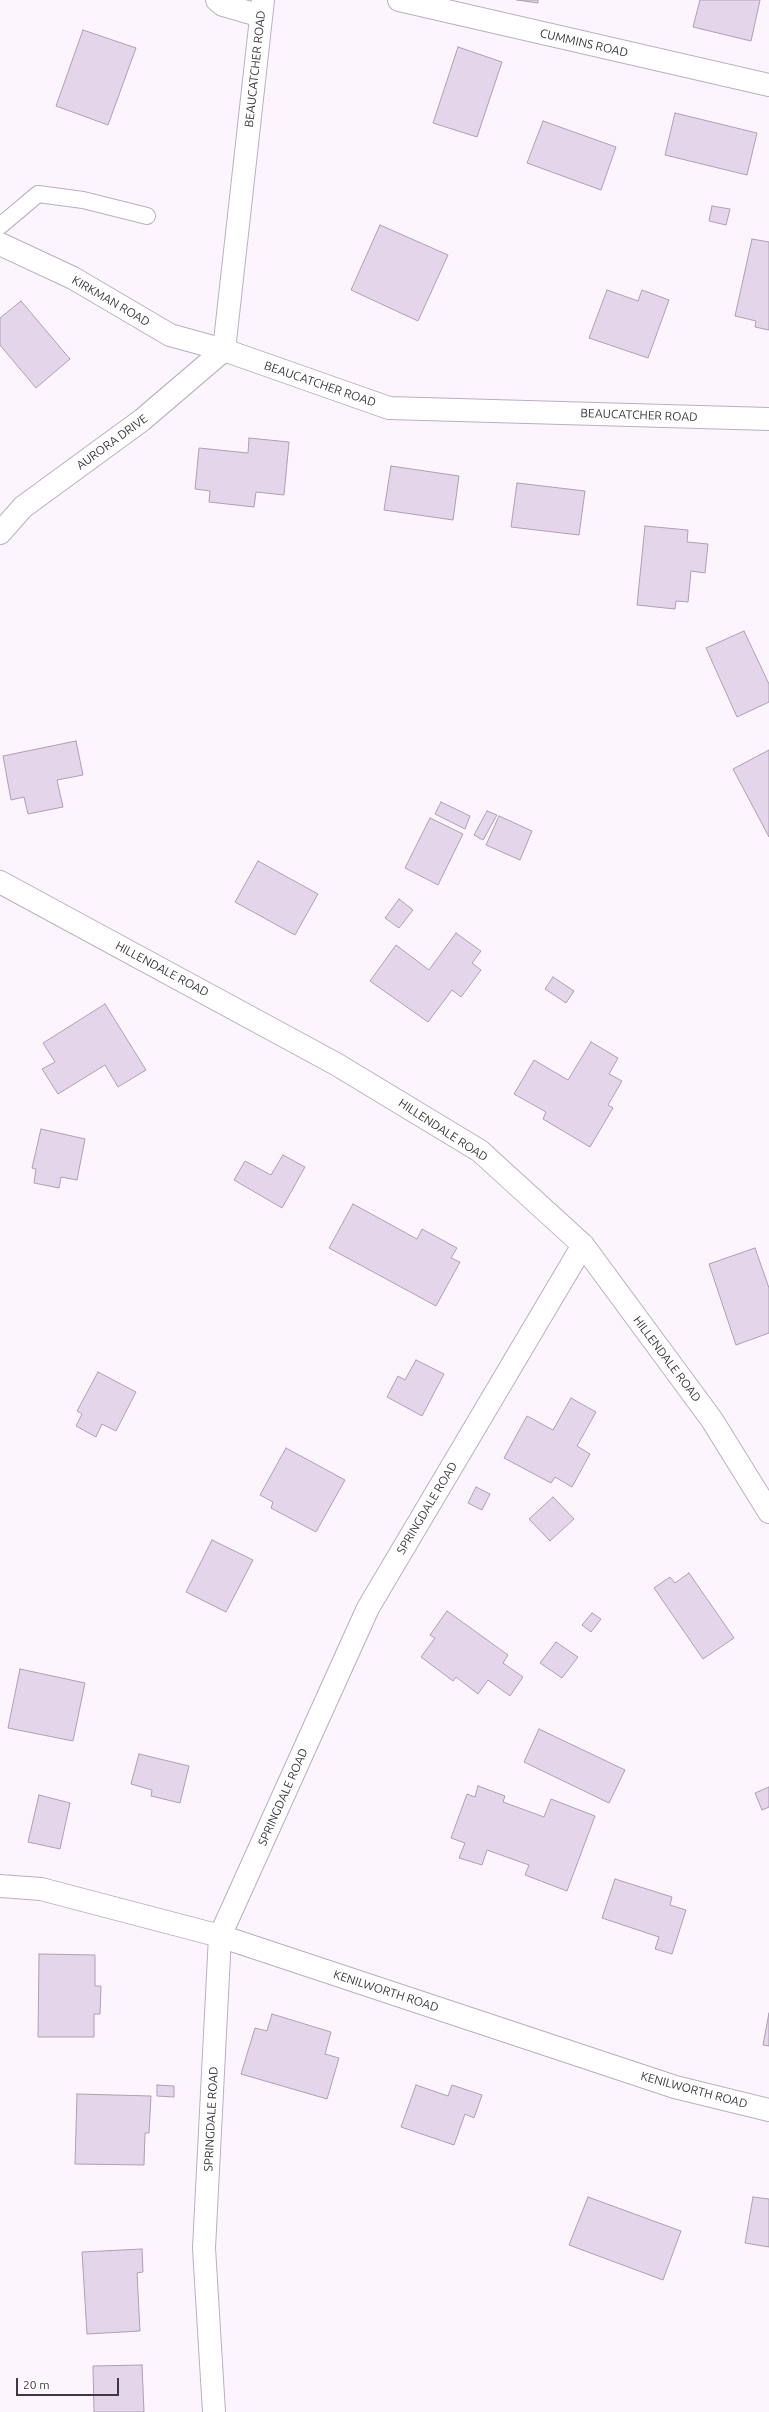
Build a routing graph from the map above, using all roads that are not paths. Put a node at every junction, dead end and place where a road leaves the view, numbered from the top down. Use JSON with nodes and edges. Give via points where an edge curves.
{"nodes":[{"id":1,"x":217,"y":0,"type":"edge"},
{"id":2,"x":399,"y":0,"type":"edge"},
{"id":3,"x":262,"y":8,"type":"edge"},
{"id":4,"x":769,"y":85,"type":"edge"},
{"id":5,"x":147,"y":216,"type":"dead end"},
{"id":6,"x":0,"y":226,"type":"edge"},
{"id":7,"x":0,"y":244,"type":"edge"},
{"id":8,"x":224,"y":350,"type":"junction"},
{"id":9,"x":769,"y":418,"type":"edge"},
{"id":10,"x":0,"y":534,"type":"edge"},
{"id":11,"x":0,"y":882,"type":"edge"},
{"id":12,"x":583,"y":1245,"type":"junction"},
{"id":13,"x":769,"y":1512,"type":"edge"},
{"id":14,"x":0,"y":1886,"type":"edge"},
{"id":15,"x":220,"y":1936,"type":"junction"},
{"id":16,"x":769,"y":2110,"type":"edge"},
{"id":17,"x":214,"y":2412,"type":"edge"}],
"edges":[{"from":1,"to":3,"type":"street","via":[[223,5]]},
{"from":2,"to":4,"type":"street","name":"CUMMINS ROAD"},
{"from":3,"to":8,"type":"street","name":"BEAUCATCHER ROAD"},
{"from":5,"to":6,"type":"lane","via":[[83,200],[38,194]]},
{"from":7,"to":8,"type":"street","name":"KIRKMAN ROAD","via":[[73,278],[170,335]]},
{"from":8,"to":9,"type":"street","name":"BEAUCATCHER ROAD","via":[[389,408]]},
{"from":8,"to":10,"type":"street","name":"AURORA DRIVE","via":[[142,420],[23,507]]},
{"from":11,"to":12,"type":"street","name":"HILLENDALE ROAD","via":[[336,1064],[480,1151]]},
{"from":12,"to":13,"type":"street","name":"HILLENDALE ROAD","via":[[712,1420]]},
{"from":12,"to":15,"type":"street","name":"SPRINGDALE ROAD","via":[[368,1608]]},
{"from":14,"to":15,"type":"street","name":"KENILWORTH ROAD","via":[[41,1889]]},
{"from":15,"to":16,"type":"street","name":"KENILWORTH ROAD","via":[[675,2087]]},
{"from":15,"to":17,"type":"street","name":"SPRINGDALE ROAD","via":[[204,2248]]}]}
